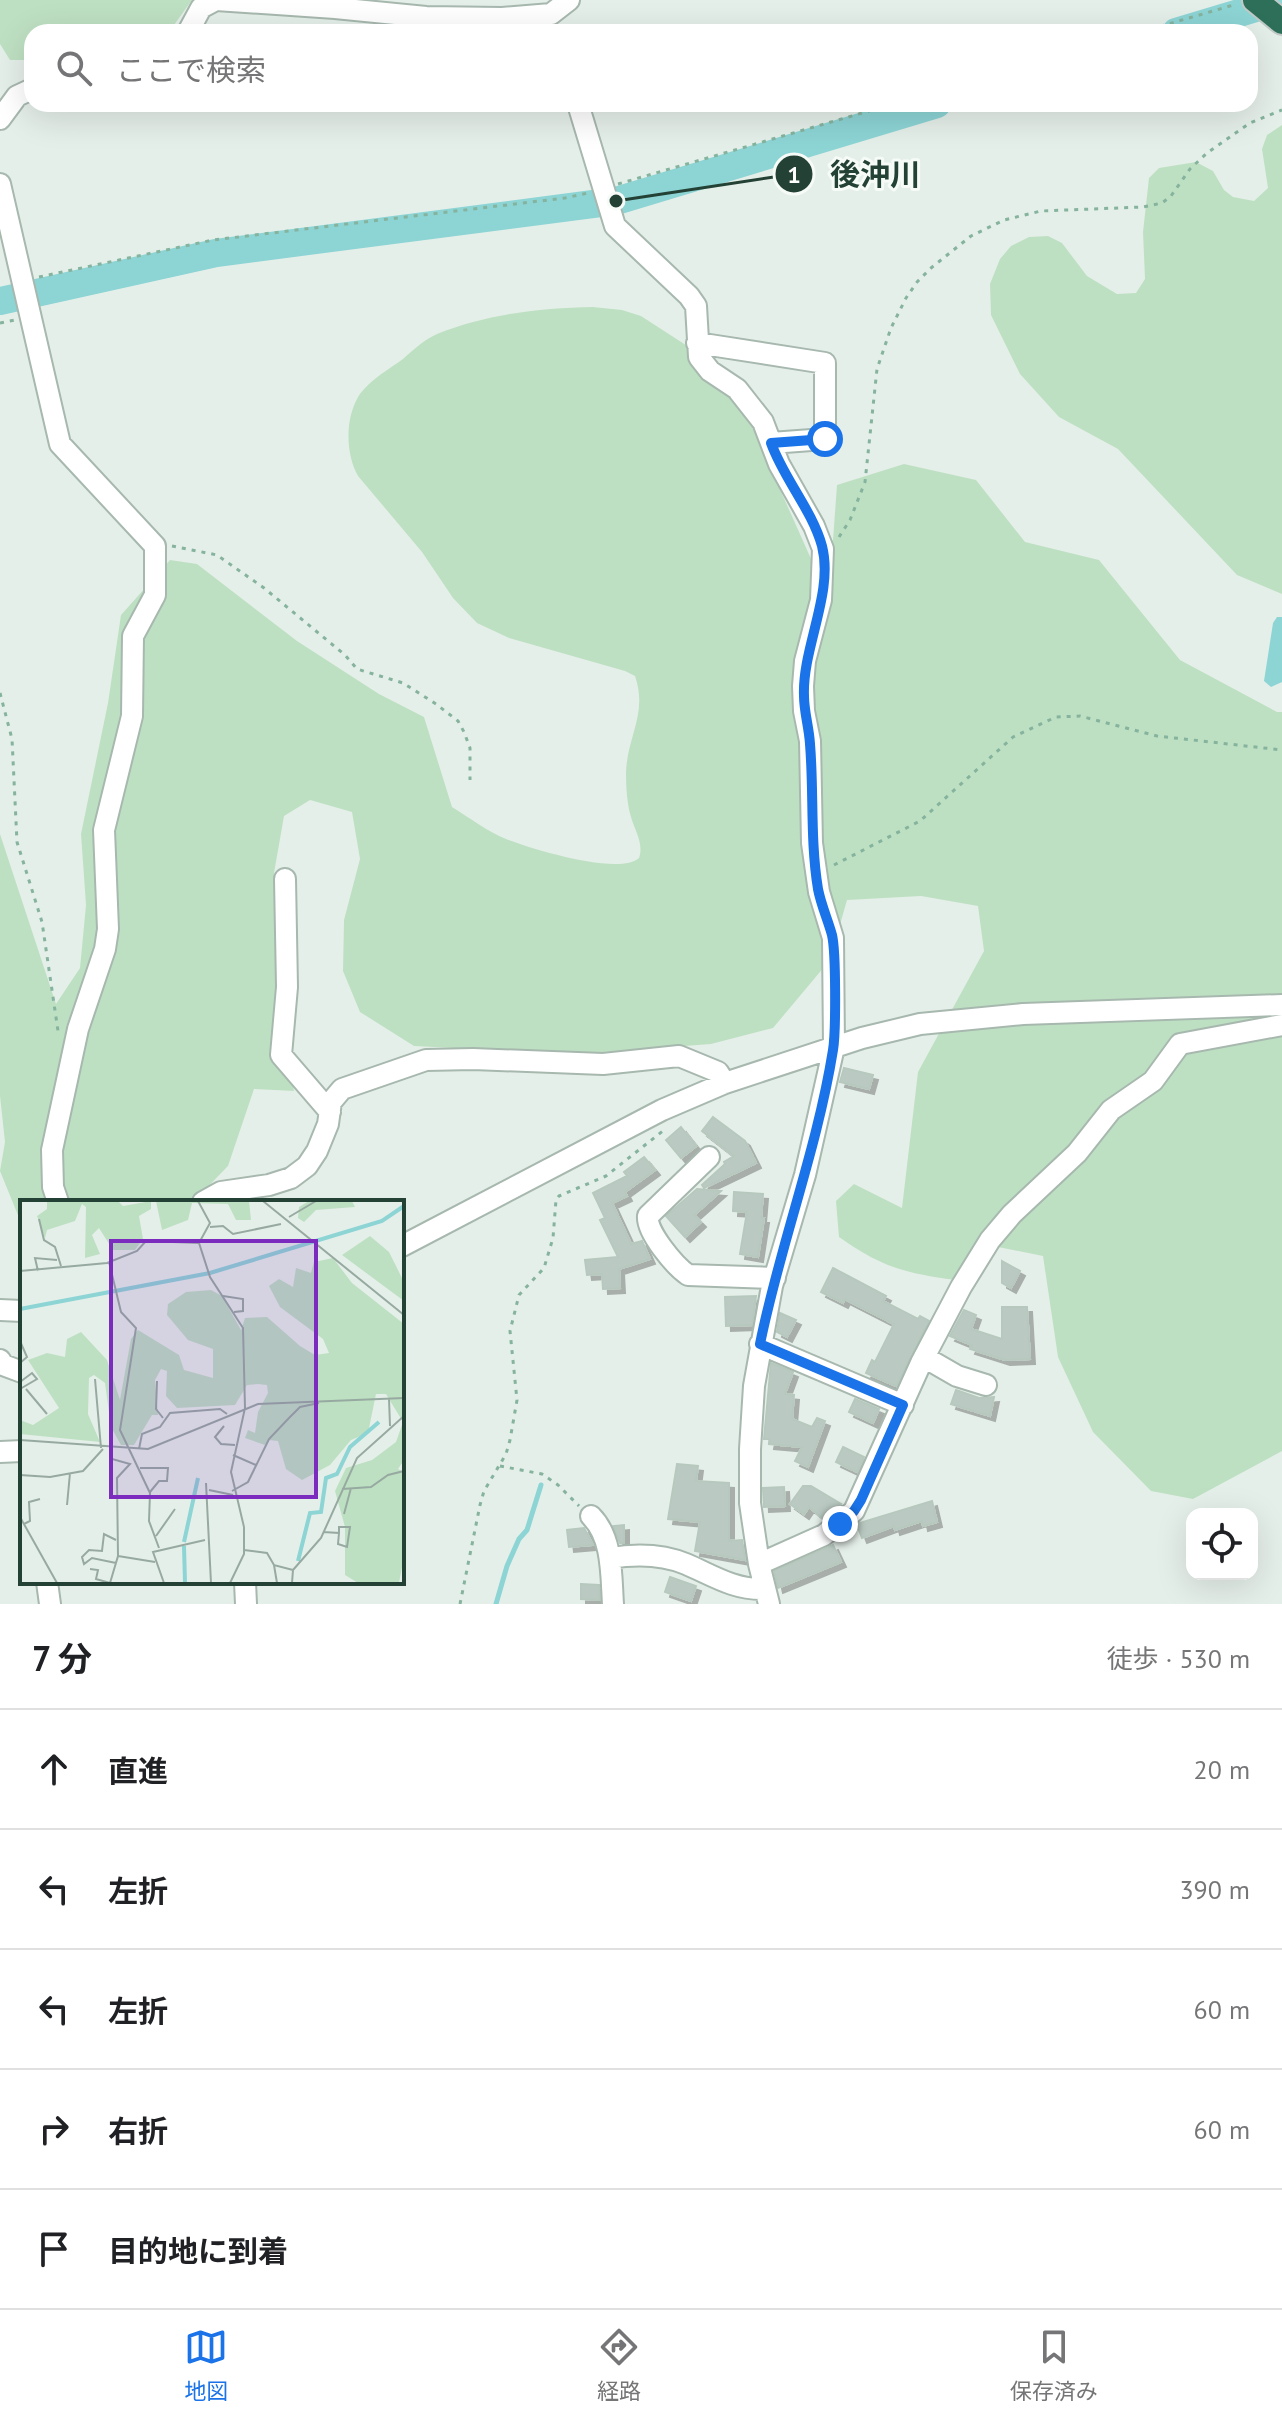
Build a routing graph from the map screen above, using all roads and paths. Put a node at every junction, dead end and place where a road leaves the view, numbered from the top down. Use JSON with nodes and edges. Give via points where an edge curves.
{"nodes":[{"id":1,"x":569,"y":0,"type":"edge"},
{"id":2,"x":1247,"y":2,"type":"edge"},
{"id":3,"x":1282,"y":22,"type":"edge"},
{"id":4,"x":554,"y":23,"type":"edge"},
{"id":5,"x":192,"y":24,"type":"edge"},
{"id":6,"x":1169,"y":24,"type":"edge"},
{"id":7,"x":24,"y":93,"type":"edge"},
{"id":8,"x":1282,"y":110,"type":"edge"},
{"id":9,"x":580,"y":112,"type":"edge"},
{"id":10,"x":865,"y":112,"type":"edge"},
{"id":11,"x":0,"y":119,"type":"edge"},
{"id":12,"x":0,"y":184,"type":"edge"},
{"id":13,"x":604,"y":188,"type":"junction"},
{"id":14,"x":22,"y":282,"type":"junction"},
{"id":15,"x":697,"y":343,"type":"junction"},
{"id":16,"x":771,"y":443,"type":"junction"},
{"id":17,"x":839,"y":537,"type":"dead end"},
{"id":18,"x":155,"y":546,"type":"junction"},
{"id":19,"x":0,"y":693,"type":"edge"},
{"id":20,"x":1282,"y":750,"type":"edge"},
{"id":21,"x":470,"y":780,"type":"dead end"},
{"id":22,"x":834,"y":877,"type":"dead end"},
{"id":23,"x":285,"y":879,"type":"dead end"},
{"id":24,"x":1282,"y":1005,"type":"edge"},
{"id":25,"x":1282,"y":1025,"type":"edge"},
{"id":26,"x":834,"y":1047,"type":"junction"},
{"id":27,"x":70,"y":1065,"type":"junction"},
{"id":28,"x":725,"y":1083,"type":"junction"},
{"id":29,"x":330,"y":1112,"type":"junction"},
{"id":30,"x":669,"y":1126,"type":"dead end"},
{"id":31,"x":709,"y":1157,"type":"dead end"},
{"id":32,"x":256,"y":1194,"type":"edge"},
{"id":33,"x":57,"y":1200,"type":"edge"},
{"id":34,"x":207,"y":1200,"type":"edge"},
{"id":35,"x":404,"y":1245,"type":"edge"},
{"id":36,"x":775,"y":1278,"type":"junction"},
{"id":37,"x":0,"y":1310,"type":"edge"},
{"id":38,"x":20,"y":1311,"type":"edge"},
{"id":39,"x":760,"y":1344,"type":"junction"},
{"id":40,"x":924,"y":1357,"type":"junction"},
{"id":41,"x":0,"y":1360,"type":"edge"},
{"id":42,"x":20,"y":1371,"type":"edge"},
{"id":43,"x":986,"y":1385,"type":"dead end"},
{"id":44,"x":903,"y":1405,"type":"junction"},
{"id":45,"x":20,"y":1451,"type":"edge"},
{"id":46,"x":0,"y":1452,"type":"edge"},
{"id":47,"x":500,"y":1466,"type":"junction"},
{"id":48,"x":591,"y":1516,"type":"joint"},
{"id":49,"x":610,"y":1558,"type":"junction"},
{"id":50,"x":759,"y":1564,"type":"junction"},
{"id":51,"x":47,"y":1584,"type":"edge"},
{"id":52,"x":245,"y":1584,"type":"edge"},
{"id":53,"x":766,"y":1597,"type":"edge"},
{"id":54,"x":50,"y":1604,"type":"edge"},
{"id":55,"x":246,"y":1604,"type":"edge"},
{"id":56,"x":460,"y":1604,"type":"edge"},
{"id":57,"x":613,"y":1604,"type":"edge"}],
"edges":[{"from":1,"to":4,"type":"street"},
{"from":2,"to":3,"type":"highway"},
{"from":2,"to":6,"type":"path"},
{"from":4,"to":5,"type":"street","via":[[216,0],[201,8]]},
{"from":7,"to":11,"type":"street"},
{"from":8,"to":17,"type":"path","via":[[1250,123],[1207,153],[1162,203],[1041,211],[1004,220],[971,236],[931,268],[906,298],[891,328],[873,401],[865,482]]},
{"from":9,"to":13,"type":"street"},
{"from":10,"to":13,"type":"path"},
{"from":12,"to":14,"type":"street"},
{"from":13,"to":14,"type":"path","via":[[565,198],[213,240]]},
{"from":13,"to":15,"type":"street","via":[[615,226],[696,306]]},
{"from":14,"to":18,"type":"street","via":[[60,444]]},
{"from":15,"to":16,"type":"street","via":[[699,357],[737,389],[763,422]]},
{"from":15,"to":16,"type":"street","via":[[825,363],[825,439]]},
{"from":16,"to":26,"type":"street","via":[[823,549],[821,600],[805,661],[804,699],[812,843],[833,938]]},
{"from":18,"to":21,"type":"path","via":[[217,555],[264,588],[357,669],[403,683],[436,704],[464,732]]},
{"from":18,"to":27,"type":"street","via":[[155,595],[133,636],[132,716],[104,830],[105,949]]},
{"from":19,"to":27,"type":"path","via":[[12,739],[17,842],[42,922],[57,1026]]},
{"from":20,"to":22,"type":"path","via":[[1157,736],[1080,716],[1056,717],[1013,737],[920,821],[834,863]]},
{"from":23,"to":29,"type":"street","via":[[287,987],[281,1055]]},
{"from":24,"to":26,"type":"street","via":[[1023,1014],[920,1024]]},
{"from":25,"to":40,"type":"street","via":[[1176,1047],[1153,1081],[1111,1110],[1077,1153],[997,1230]]},
{"from":26,"to":28,"type":"street"},
{"from":26,"to":36,"type":"street"},
{"from":27,"to":33,"type":"street","via":[[52,1150]]},
{"from":28,"to":29,"type":"street","via":[[718,1072],[679,1056],[603,1064],[426,1060],[342,1089]]},
{"from":28,"to":35,"type":"street","via":[[628,1126]]},
{"from":29,"to":32,"type":"street","via":[[307,1166]]},
{"from":30,"to":47,"type":"path","via":[[606,1176],[556,1200],[544,1268],[519,1295],[510,1331],[517,1400]]},
{"from":31,"to":36,"type":"street","via":[[648,1216],[649,1229],[688,1275]]},
{"from":32,"to":34,"type":"street","via":[[221,1192]]},
{"from":36,"to":39,"type":"street"},
{"from":37,"to":38,"type":"street"},
{"from":39,"to":44,"type":"street"},
{"from":39,"to":50,"type":"street","via":[[750,1449],[750,1503]]},
{"from":40,"to":43,"type":"street"},
{"from":40,"to":44,"type":"street"},
{"from":41,"to":42,"type":"street"},
{"from":44,"to":50,"type":"street","via":[[854,1511],[824,1535]]},
{"from":45,"to":46,"type":"street"},
{"from":47,"to":48,"type":"path","via":[[542,1474]]},
{"from":47,"to":56,"type":"path","via":[[484,1491]]},
{"from":48,"to":49,"type":"street"},
{"from":49,"to":53,"type":"street","via":[[662,1557]]},
{"from":49,"to":57,"type":"street"},
{"from":50,"to":53,"type":"street"},
{"from":51,"to":54,"type":"street"},
{"from":52,"to":55,"type":"street"}]}
